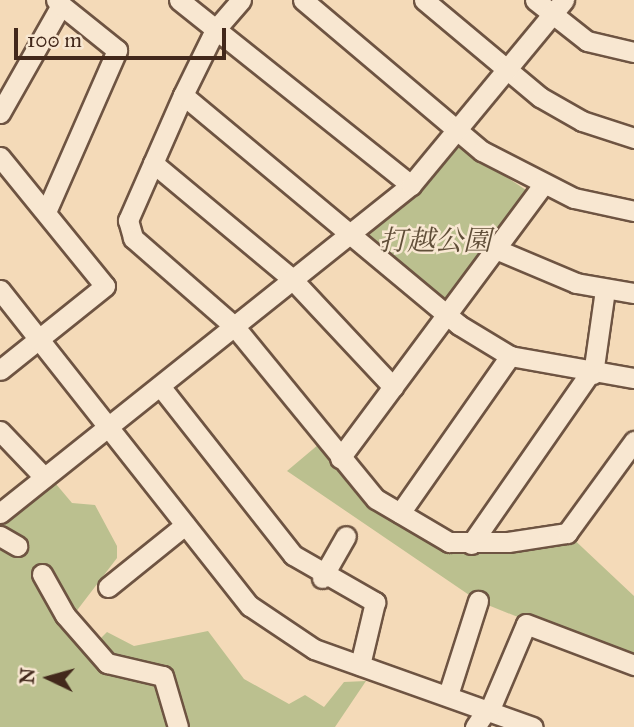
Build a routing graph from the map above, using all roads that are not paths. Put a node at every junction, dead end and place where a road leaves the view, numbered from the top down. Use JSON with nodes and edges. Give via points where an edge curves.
{"nodes":[{"id":1,"x":179,"y":0,"type":"edge"},
{"id":2,"x":241,"y":0,"type":"edge"},
{"id":3,"x":303,"y":0,"type":"edge"},
{"id":4,"x":424,"y":0,"type":"edge"},
{"id":5,"x":535,"y":0,"type":"edge"},
{"id":6,"x":58,"y":2,"type":"edge"},
{"id":7,"x":559,"y":7,"type":"edge"},
{"id":8,"x":215,"y":30,"type":"junction"},
{"id":9,"x":634,"y":52,"type":"edge"},
{"id":10,"x":507,"y":68,"type":"junction"},
{"id":11,"x":183,"y":95,"type":"junction"},
{"id":12,"x":0,"y":113,"type":"edge"},
{"id":13,"x":459,"y":128,"type":"junction"},
{"id":14,"x":634,"y":138,"type":"edge"},
{"id":15,"x":0,"y":157,"type":"edge"},
{"id":16,"x":153,"y":163,"type":"junction"},
{"id":17,"x":411,"y":185,"type":"junction"},
{"id":18,"x":543,"y":185,"type":"junction"},
{"id":19,"x":634,"y":211,"type":"edge"},
{"id":20,"x":46,"y":212,"type":"junction"},
{"id":21,"x":350,"y":233,"type":"junction"},
{"id":22,"x":498,"y":250,"type":"junction"},
{"id":23,"x":292,"y":279,"type":"junction"},
{"id":24,"x":0,"y":290,"type":"edge"},
{"id":25,"x":605,"y":290,"type":"junction"},
{"id":26,"x":634,"y":293,"type":"edge"},
{"id":27,"x":447,"y":317,"type":"junction"},
{"id":28,"x":234,"y":327,"type":"junction"},
{"id":29,"x":38,"y":341,"type":"junction"},
{"id":30,"x":510,"y":355,"type":"junction"},
{"id":31,"x":0,"y":370,"type":"edge"},
{"id":32,"x":591,"y":374,"type":"junction"},
{"id":33,"x":634,"y":378,"type":"edge"},
{"id":34,"x":160,"y":386,"type":"junction"},
{"id":35,"x":394,"y":387,"type":"junction"},
{"id":36,"x":107,"y":425,"type":"junction"},
{"id":37,"x":0,"y":431,"type":"edge"},
{"id":38,"x":634,"y":441,"type":"edge"},
{"id":39,"x":340,"y":458,"type":"junction"},
{"id":40,"x":44,"y":477,"type":"junction"},
{"id":41,"x":0,"y":513,"type":"edge"},
{"id":42,"x":400,"y":513,"type":"junction"},
{"id":43,"x":185,"y":526,"type":"junction"},
{"id":44,"x":0,"y":536,"type":"edge"},
{"id":45,"x":346,"y":536,"type":"dead end"},
{"id":46,"x":471,"y":544,"type":"junction"},
{"id":47,"x":18,"y":545,"type":"dead end"},
{"id":48,"x":42,"y":574,"type":"dead end"},
{"id":49,"x":322,"y":578,"type":"junction"},
{"id":50,"x":108,"y":587,"type":"dead end"},
{"id":51,"x":478,"y":601,"type":"dead end"},
{"id":52,"x":360,"y":665,"type":"junction"},
{"id":53,"x":634,"y":665,"type":"edge"},
{"id":54,"x":449,"y":695,"type":"junction"},
{"id":55,"x":489,"y":708,"type":"junction"},
{"id":56,"x":178,"y":727,"type":"edge"},
{"id":57,"x":475,"y":727,"type":"edge"},
{"id":58,"x":533,"y":727,"type":"edge"}],
"edges":[{"from":1,"to":8,"type":"street"},
{"from":2,"to":8,"type":"street"},
{"from":3,"to":13,"type":"street"},
{"from":4,"to":10,"type":"street"},
{"from":5,"to":7,"type":"street"},
{"from":6,"to":12,"type":"street"},
{"from":6,"to":20,"type":"street","via":[[117,50]]},
{"from":7,"to":9,"type":"street","via":[[587,41]]},
{"from":7,"to":10,"type":"street"},
{"from":8,"to":11,"type":"street"},
{"from":8,"to":17,"type":"street"},
{"from":10,"to":13,"type":"street"},
{"from":10,"to":14,"type":"street","via":[[582,121]]},
{"from":11,"to":16,"type":"street"},
{"from":11,"to":21,"type":"street"},
{"from":13,"to":17,"type":"street"},
{"from":13,"to":18,"type":"street","via":[[482,151]]},
{"from":15,"to":20,"type":"street"},
{"from":16,"to":23,"type":"street"},
{"from":16,"to":28,"type":"street","via":[[129,230]]},
{"from":17,"to":21,"type":"street"},
{"from":18,"to":19,"type":"street"},
{"from":18,"to":22,"type":"street"},
{"from":20,"to":29,"type":"street","via":[[105,286]]},
{"from":21,"to":23,"type":"street"},
{"from":21,"to":27,"type":"street"},
{"from":22,"to":25,"type":"street","via":[[536,271]]},
{"from":22,"to":27,"type":"street"},
{"from":23,"to":28,"type":"street"},
{"from":23,"to":35,"type":"street"},
{"from":24,"to":29,"type":"street"},
{"from":25,"to":26,"type":"street"},
{"from":25,"to":32,"type":"street"},
{"from":27,"to":30,"type":"street"},
{"from":27,"to":35,"type":"street"},
{"from":28,"to":34,"type":"street"},
{"from":28,"to":39,"type":"street"},
{"from":29,"to":31,"type":"street"},
{"from":29,"to":36,"type":"street"},
{"from":30,"to":32,"type":"street"},
{"from":30,"to":42,"type":"street"},
{"from":32,"to":33,"type":"street"},
{"from":32,"to":46,"type":"street"},
{"from":34,"to":36,"type":"street"},
{"from":34,"to":49,"type":"street","via":[[293,555]]},
{"from":35,"to":39,"type":"street"},
{"from":36,"to":40,"type":"street"},
{"from":36,"to":43,"type":"street"},
{"from":37,"to":40,"type":"street"},
{"from":38,"to":46,"type":"street","via":[[567,533]]},
{"from":39,"to":42,"type":"street","via":[[376,499]]},
{"from":40,"to":41,"type":"street"},
{"from":42,"to":46,"type":"street","via":[[449,542]]},
{"from":43,"to":50,"type":"street"},
{"from":43,"to":52,"type":"street","via":[[250,606],[314,649]]},
{"from":44,"to":47,"type":"street"},
{"from":45,"to":49,"type":"street"},
{"from":48,"to":56,"type":"street","via":[[65,615],[107,663],[163,676]]},
{"from":49,"to":52,"type":"street","via":[[375,602]]},
{"from":51,"to":54,"type":"street"},
{"from":52,"to":54,"type":"street"},
{"from":53,"to":55,"type":"street","via":[[526,624]]},
{"from":54,"to":55,"type":"street"},
{"from":55,"to":57,"type":"street"},
{"from":55,"to":58,"type":"street"}]}
